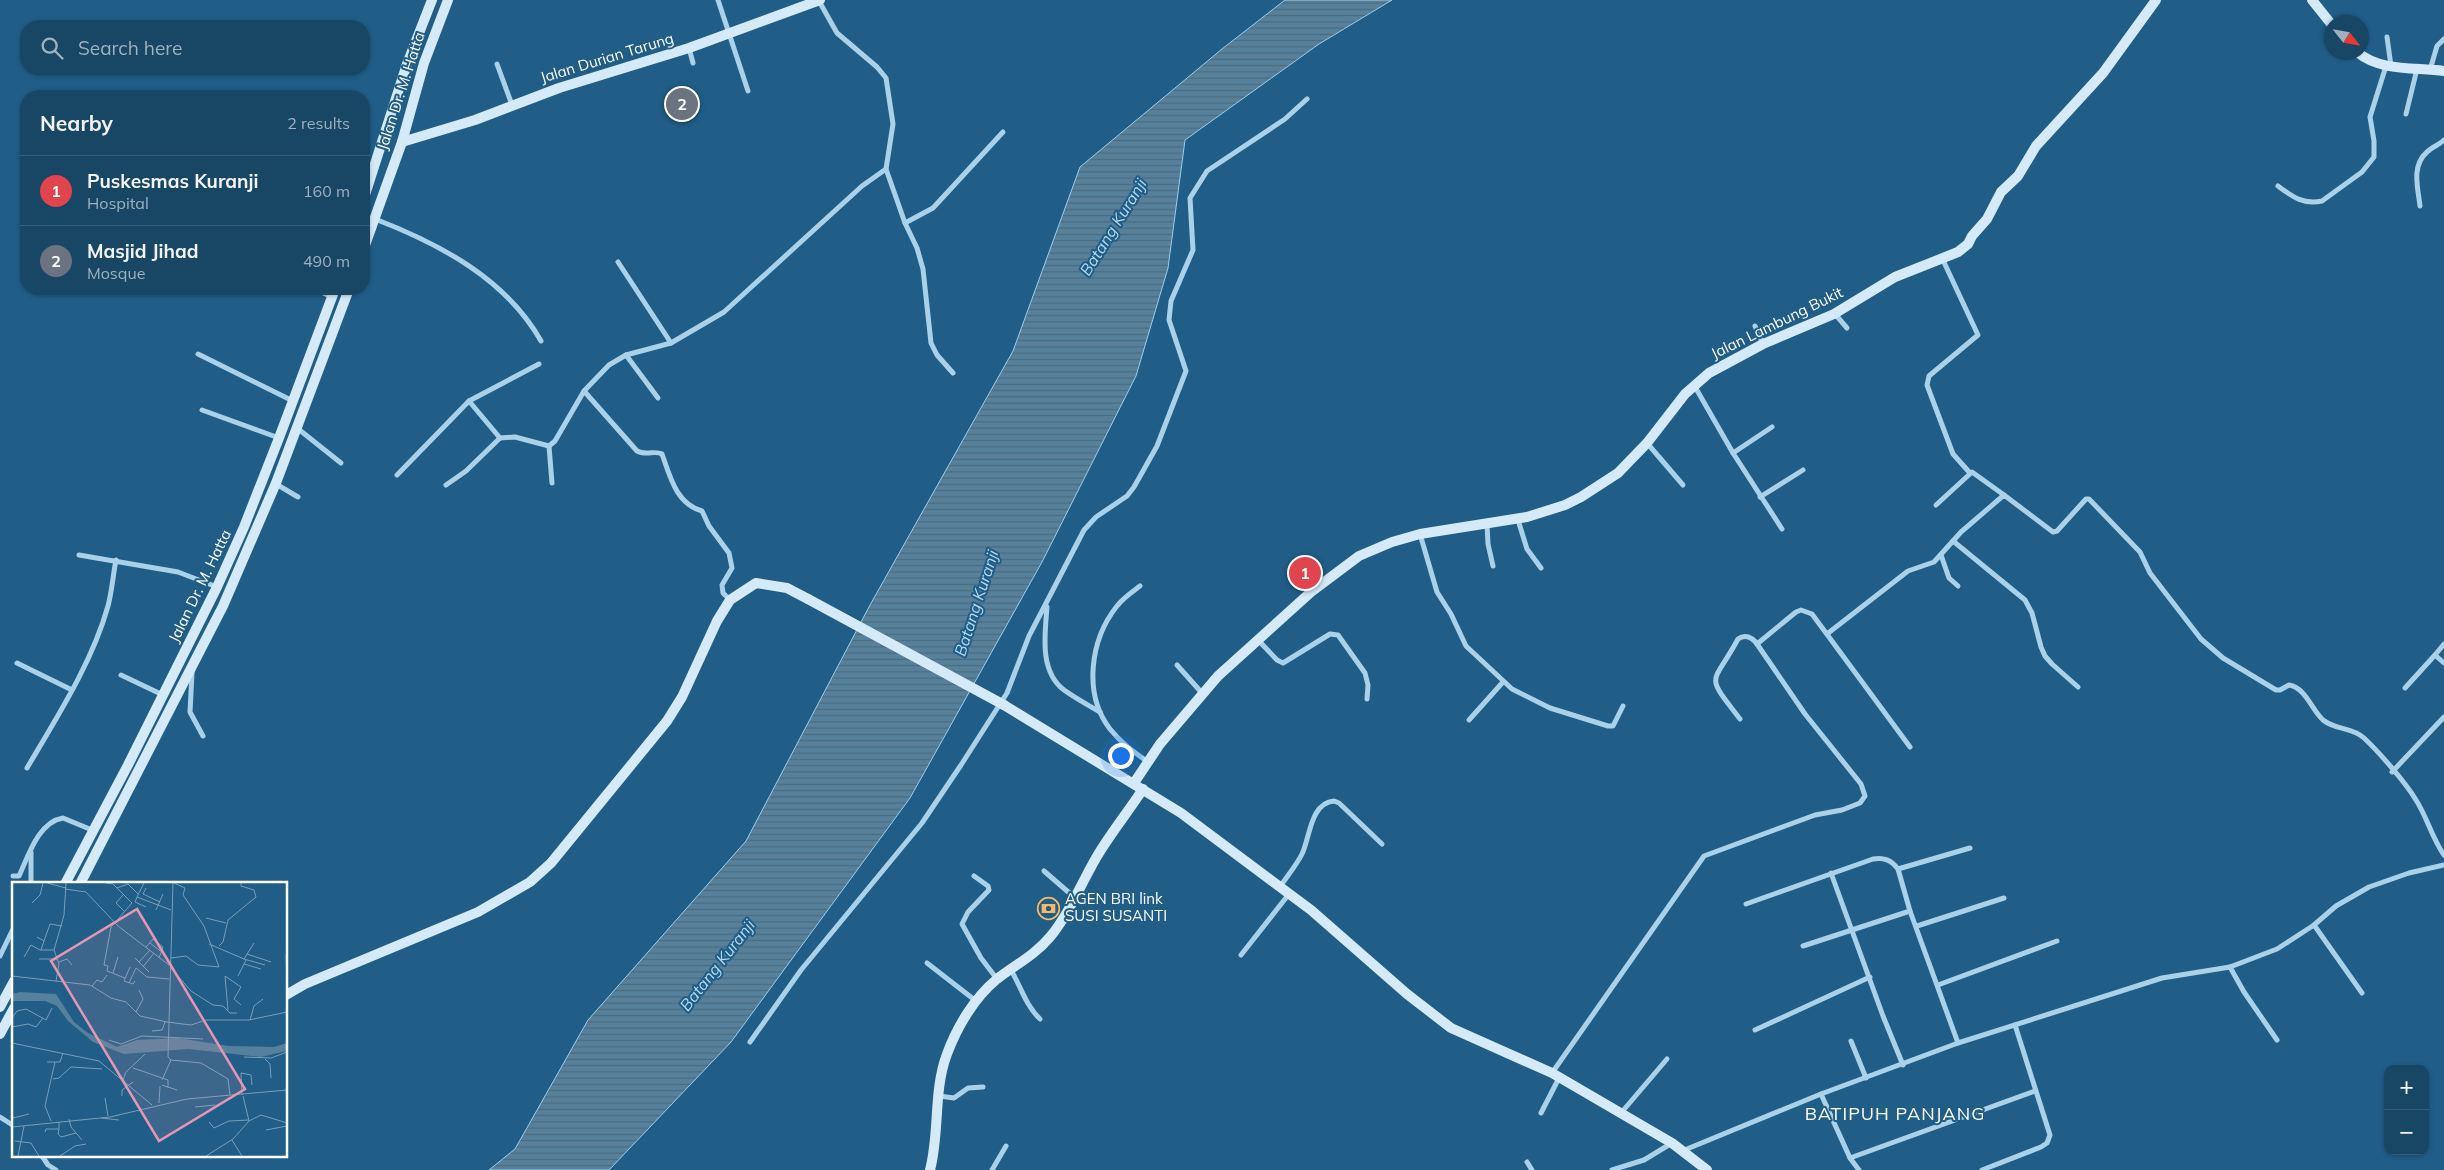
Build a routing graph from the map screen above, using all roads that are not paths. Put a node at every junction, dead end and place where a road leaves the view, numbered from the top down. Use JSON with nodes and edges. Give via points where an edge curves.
{"nodes":[{"id":1,"x":432,"y":0,"type":"edge"},
{"id":2,"x":448,"y":0,"type":"edge"},
{"id":3,"x":718,"y":0,"type":"edge"},
{"id":4,"x":820,"y":0,"type":"edge"},
{"id":5,"x":2156,"y":0,"type":"edge"},
{"id":6,"x":2312,"y":0,"type":"edge"},
{"id":7,"x":427,"y":13,"type":"junction"},
{"id":8,"x":2324,"y":15,"type":"edge"},
{"id":9,"x":441,"y":17,"type":"junction"},
{"id":10,"x":729,"y":32,"type":"junction"},
{"id":11,"x":2387,"y":37,"type":"dead end"},
{"id":12,"x":2444,"y":39,"type":"edge"},
{"id":13,"x":689,"y":48,"type":"junction"},
{"id":14,"x":2369,"y":60,"type":"edge"},
{"id":15,"x":693,"y":63,"type":"dead end"},
{"id":16,"x":497,"y":64,"type":"dead end"},
{"id":17,"x":2389,"y":66,"type":"junction"},
{"id":18,"x":2417,"y":69,"type":"junction"},
{"id":19,"x":2430,"y":70,"type":"junction"},
{"id":20,"x":2444,"y":71,"type":"edge"},
{"id":21,"x":748,"y":91,"type":"dead end"},
{"id":22,"x":1308,"y":100,"type":"dead end"},
{"id":23,"x":512,"y":106,"type":"junction"},
{"id":24,"x":2406,"y":114,"type":"dead end"},
{"id":25,"x":1003,"y":132,"type":"dead end"},
{"id":26,"x":2444,"y":140,"type":"edge"},
{"id":27,"x":402,"y":142,"type":"junction"},
{"id":28,"x":886,"y":169,"type":"junction"},
{"id":29,"x":370,"y":179,"type":"edge"},
{"id":30,"x":2278,"y":186,"type":"dead end"},
{"id":31,"x":2420,"y":206,"type":"dead end"},
{"id":32,"x":374,"y":219,"type":"junction"},
{"id":33,"x":906,"y":223,"type":"junction"},
{"id":34,"x":370,"y":231,"type":"edge"},
{"id":35,"x":1942,"y":258,"type":"junction"},
{"id":36,"x":618,"y":262,"type":"dead end"},
{"id":37,"x":332,"y":295,"type":"edge"},
{"id":38,"x":346,"y":295,"type":"edge"},
{"id":39,"x":1834,"y":314,"type":"junction"},
{"id":40,"x":1755,"y":326,"type":"dead end"},
{"id":41,"x":1847,"y":328,"type":"dead end"},
{"id":42,"x":541,"y":341,"type":"dead end"},
{"id":43,"x":671,"y":343,"type":"junction"},
{"id":44,"x":1763,"y":344,"type":"junction"},
{"id":45,"x":198,"y":354,"type":"dead end"},
{"id":46,"x":626,"y":355,"type":"junction"},
{"id":47,"x":538,"y":364,"type":"dead end"},
{"id":48,"x":953,"y":373,"type":"dead end"},
{"id":49,"x":1694,"y":385,"type":"junction"},
{"id":50,"x":584,"y":391,"type":"junction"},
{"id":51,"x":658,"y":398,"type":"dead end"},
{"id":52,"x":293,"y":401,"type":"junction"},
{"id":53,"x":469,"y":401,"type":"junction"},
{"id":54,"x":202,"y":410,"type":"dead end"},
{"id":55,"x":297,"y":427,"type":"junction"},
{"id":56,"x":1772,"y":427,"type":"dead end"},
{"id":57,"x":279,"y":438,"type":"junction"},
{"id":58,"x":500,"y":438,"type":"junction"},
{"id":59,"x":1647,"y":443,"type":"junction"},
{"id":60,"x":549,"y":446,"type":"junction"},
{"id":61,"x":1733,"y":453,"type":"junction"},
{"id":62,"x":341,"y":463,"type":"dead end"},
{"id":63,"x":1803,"y":470,"type":"dead end"},
{"id":64,"x":1970,"y":473,"type":"junction"},
{"id":65,"x":397,"y":474,"type":"dead end"},
{"id":66,"x":265,"y":475,"type":"junction"},
{"id":67,"x":276,"y":482,"type":"junction"},
{"id":68,"x":552,"y":483,"type":"dead end"},
{"id":69,"x":446,"y":485,"type":"dead end"},
{"id":70,"x":1683,"y":485,"type":"dead end"},
{"id":71,"x":2004,"y":495,"type":"junction"},
{"id":72,"x":298,"y":496,"type":"dead end"},
{"id":73,"x":1760,"y":497,"type":"junction"},
{"id":74,"x":1936,"y":505,"type":"dead end"},
{"id":75,"x":1518,"y":520,"type":"junction"},
{"id":76,"x":1487,"y":524,"type":"junction"},
{"id":77,"x":1782,"y":530,"type":"dead end"},
{"id":78,"x":1420,"y":534,"type":"junction"},
{"id":79,"x":1953,"y":541,"type":"junction"},
{"id":80,"x":79,"y":554,"type":"dead end"},
{"id":81,"x":1941,"y":556,"type":"junction"},
{"id":82,"x":116,"y":560,"type":"junction"},
{"id":83,"x":1493,"y":566,"type":"dead end"},
{"id":84,"x":1541,"y":568,"type":"dead end"},
{"id":85,"x":1140,"y":586,"type":"dead end"},
{"id":86,"x":1958,"y":586,"type":"dead end"},
{"id":87,"x":217,"y":587,"type":"junction"},
{"id":88,"x":730,"y":600,"type":"junction"},
{"id":89,"x":1047,"y":603,"type":"junction"},
{"id":90,"x":1828,"y":634,"type":"junction"},
{"id":91,"x":1258,"y":639,"type":"junction"},
{"id":92,"x":1757,"y":644,"type":"junction"},
{"id":93,"x":2444,"y":644,"type":"edge"},
{"id":94,"x":2435,"y":655,"type":"junction"},
{"id":95,"x":2444,"y":663,"type":"edge"},
{"id":96,"x":16,"y":664,"type":"dead end"},
{"id":97,"x":1177,"y":665,"type":"dead end"},
{"id":98,"x":192,"y":668,"type":"junction"},
{"id":99,"x":121,"y":675,"type":"dead end"},
{"id":100,"x":1503,"y":682,"type":"junction"},
{"id":101,"x":2078,"y":687,"type":"dead end"},
{"id":102,"x":2405,"y":688,"type":"dead end"},
{"id":103,"x":72,"y":690,"type":"junction"},
{"id":104,"x":1202,"y":693,"type":"junction"},
{"id":105,"x":163,"y":695,"type":"junction"},
{"id":106,"x":1367,"y":699,"type":"dead end"},
{"id":107,"x":1623,"y":706,"type":"dead end"},
{"id":108,"x":1101,"y":713,"type":"junction"},
{"id":109,"x":2444,"y":717,"type":"edge"},
{"id":110,"x":1740,"y":719,"type":"dead end"},
{"id":111,"x":1469,"y":720,"type":"dead end"},
{"id":112,"x":203,"y":736,"type":"dead end"},
{"id":113,"x":1910,"y":747,"type":"dead end"},
{"id":114,"x":1149,"y":762,"type":"junction"},
{"id":115,"x":28,"y":768,"type":"dead end"},
{"id":116,"x":2392,"y":772,"type":"junction"},
{"id":117,"x":1134,"y":783,"type":"junction"},
{"id":118,"x":1144,"y":789,"type":"junction"},
{"id":119,"x":92,"y":830,"type":"junction"},
{"id":120,"x":1382,"y":844,"type":"dead end"},
{"id":121,"x":1970,"y":848,"type":"dead end"},
{"id":122,"x":30,"y":850,"type":"junction"},
{"id":123,"x":2444,"y":855,"type":"edge"},
{"id":124,"x":2444,"y":865,"type":"edge"},
{"id":125,"x":1898,"y":870,"type":"junction"},
{"id":126,"x":1044,"y":871,"type":"dead end"},
{"id":127,"x":1831,"y":873,"type":"junction"},
{"id":128,"x":12,"y":876,"type":"dead end"},
{"id":129,"x":974,"y":876,"type":"dead end"},
{"id":130,"x":31,"y":882,"type":"edge"},
{"id":131,"x":66,"y":882,"type":"edge"},
{"id":132,"x":81,"y":882,"type":"edge"},
{"id":133,"x":1280,"y":886,"type":"junction"},
{"id":134,"x":1289,"y":893,"type":"junction"},
{"id":135,"x":1074,"y":897,"type":"junction"},
{"id":136,"x":2004,"y":898,"type":"dead end"},
{"id":137,"x":1746,"y":904,"type":"dead end"},
{"id":138,"x":1910,"y":911,"type":"junction"},
{"id":139,"x":2314,"y":925,"type":"junction"},
{"id":140,"x":1917,"y":926,"type":"junction"},
{"id":141,"x":12,"y":931,"type":"edge"},
{"id":142,"x":1852,"y":931,"type":"junction"},
{"id":143,"x":2057,"y":941,"type":"dead end"},
{"id":144,"x":1803,"y":946,"type":"dead end"},
{"id":145,"x":1241,"y":955,"type":"dead end"},
{"id":146,"x":0,"y":956,"type":"edge"},
{"id":147,"x":927,"y":963,"type":"dead end"},
{"id":148,"x":2230,"y":968,"type":"junction"},
{"id":149,"x":1011,"y":970,"type":"junction"},
{"id":150,"x":1870,"y":977,"type":"junction"},
{"id":151,"x":998,"y":979,"type":"junction"},
{"id":152,"x":12,"y":985,"type":"edge"},
{"id":153,"x":1938,"y":985,"type":"junction"},
{"id":154,"x":2362,"y":993,"type":"dead end"},
{"id":155,"x":288,"y":994,"type":"edge"},
{"id":156,"x":976,"y":1002,"type":"junction"},
{"id":157,"x":0,"y":1008,"type":"edge"},
{"id":158,"x":12,"y":1015,"type":"edge"},
{"id":159,"x":1040,"y":1019,"type":"dead end"},
{"id":160,"x":2015,"y":1025,"type":"junction"},
{"id":161,"x":1755,"y":1030,"type":"dead end"},
{"id":162,"x":0,"y":1034,"type":"edge"},
{"id":163,"x":2277,"y":1040,"type":"dead end"},
{"id":164,"x":750,"y":1042,"type":"dead end"},
{"id":165,"x":1851,"y":1042,"type":"dead end"},
{"id":166,"x":1958,"y":1043,"type":"junction"},
{"id":167,"x":1667,"y":1059,"type":"dead end"},
{"id":168,"x":1903,"y":1065,"type":"junction"},
{"id":169,"x":1556,"y":1076,"type":"junction"},
{"id":170,"x":1866,"y":1078,"type":"junction"},
{"id":171,"x":983,"y":1087,"type":"dead end"},
{"id":172,"x":2035,"y":1091,"type":"junction"},
{"id":173,"x":1821,"y":1094,"type":"junction"},
{"id":174,"x":938,"y":1096,"type":"junction"},
{"id":175,"x":1621,"y":1113,"type":"junction"},
{"id":176,"x":1541,"y":1114,"type":"dead end"},
{"id":177,"x":0,"y":1117,"type":"edge"},
{"id":178,"x":12,"y":1125,"type":"edge"},
{"id":179,"x":1672,"y":1143,"type":"junction"},
{"id":180,"x":1006,"y":1146,"type":"dead end"},
{"id":181,"x":1682,"y":1151,"type":"junction"},
{"id":182,"x":43,"y":1158,"type":"edge"},
{"id":183,"x":1850,"y":1158,"type":"junction"},
{"id":184,"x":1527,"y":1162,"type":"dead end"},
{"id":185,"x":56,"y":1170,"type":"edge"},
{"id":186,"x":930,"y":1170,"type":"edge"},
{"id":187,"x":992,"y":1170,"type":"edge"},
{"id":188,"x":1532,"y":1170,"type":"edge"},
{"id":189,"x":1612,"y":1170,"type":"edge"},
{"id":190,"x":1707,"y":1170,"type":"edge"},
{"id":191,"x":1860,"y":1170,"type":"edge"},
{"id":192,"x":1982,"y":1170,"type":"edge"}],
"edges":[{"from":1,"to":7,"type":"street","name":"Jalan Dr. M. Hatta"},
{"from":2,"to":9,"type":"street","name":"Jalan Dr. M. Hatta"},
{"from":3,"to":10,"type":"street"},
{"from":4,"to":10,"type":"street","name":"Jalan Durian Tarung"},
{"from":4,"to":28,"type":"street","via":[[837,33],[886,78],[893,124]]},
{"from":5,"to":35,"type":"street","name":"Jalan Lambung Bukit","via":[[2104,74],[2036,146],[2018,176],[2001,192],[1987,219],[1968,244]]},
{"from":6,"to":8,"type":"street"},
{"from":7,"to":9,"type":"street"},
{"from":7,"to":29,"type":"street","name":"Jalan Dr. M. Hatta"},
{"from":9,"to":27,"type":"street","name":"Jalan Dr. M. Hatta","via":[[424,63]]},
{"from":10,"to":13,"type":"street","name":"Jalan Durian Tarung"},
{"from":10,"to":21,"type":"street"},
{"from":11,"to":17,"type":"street"},
{"from":12,"to":19,"type":"street","via":[[2437,46]]},
{"from":13,"to":15,"type":"street"},
{"from":13,"to":23,"type":"street","name":"Jalan Durian Tarung"},
{"from":14,"to":17,"type":"street"},
{"from":16,"to":23,"type":"street"},
{"from":17,"to":18,"type":"street"},
{"from":17,"to":30,"type":"street","via":[[2370,117],[2375,151],[2370,164],[2322,201],[2314,203],[2298,201]]},
{"from":18,"to":19,"type":"street"},
{"from":18,"to":24,"type":"street"},
{"from":19,"to":20,"type":"street"},
{"from":22,"to":89,"type":"street","via":[[1207,171],[1190,198],[1193,250],[1171,301],[1169,320],[1186,371],[1146,468],[1127,496],[1096,517],[1084,530]]},
{"from":23,"to":27,"type":"street","name":"Jalan Durian Tarung"},
{"from":25,"to":33,"type":"street","via":[[933,208]]},
{"from":26,"to":31,"type":"street","via":[[2429,150],[2418,164]]},
{"from":27,"to":32,"type":"street","name":"Jalan Dr. M. Hatta"},
{"from":28,"to":33,"type":"street"},
{"from":28,"to":43,"type":"street","via":[[842,204],[724,312]]},
{"from":32,"to":34,"type":"street","name":"Jalan Dr. M. Hatta"},
{"from":32,"to":42,"type":"street","via":[[423,239],[475,269],[500,288],[529,320]]},
{"from":33,"to":48,"type":"street","via":[[923,270],[932,343],[937,355]]},
{"from":35,"to":39,"type":"street","name":"Jalan Lambung Bukit","via":[[1895,277]]},
{"from":35,"to":64,"type":"street","via":[[1978,335],[1928,376],[1927,385],[1953,454]]},
{"from":36,"to":43,"type":"street"},
{"from":37,"to":52,"type":"street","name":"Jalan Dr. M. Hatta"},
{"from":38,"to":55,"type":"street","name":"Jalan Dr. M. Hatta"},
{"from":39,"to":41,"type":"street"},
{"from":39,"to":44,"type":"street","name":"Jalan Lambung Bukit"},
{"from":40,"to":44,"type":"street"},
{"from":43,"to":46,"type":"street"},
{"from":44,"to":49,"type":"street","name":"Jalan Lambung Bukit","via":[[1709,373]]},
{"from":45,"to":52,"type":"street"},
{"from":46,"to":50,"type":"street","via":[[595,378]]},
{"from":46,"to":51,"type":"street"},
{"from":47,"to":53,"type":"street"},
{"from":49,"to":59,"type":"street","name":"Jalan Lambung Bukit"},
{"from":49,"to":61,"type":"street"},
{"from":50,"to":60,"type":"street"},
{"from":50,"to":88,"type":"street","via":[[637,451],[662,454],[678,495],[694,509],[702,511],[729,553],[732,568],[722,586],[723,593]]},
{"from":52,"to":57,"type":"street","name":"Jalan Dr. M. Hatta"},
{"from":53,"to":58,"type":"street"},
{"from":53,"to":65,"type":"street"},
{"from":54,"to":57,"type":"street"},
{"from":55,"to":62,"type":"street"},
{"from":55,"to":67,"type":"street","name":"Jalan Dr. M. Hatta"},
{"from":56,"to":61,"type":"street"},
{"from":57,"to":66,"type":"street","name":"Jalan Dr. M. Hatta"},
{"from":58,"to":60,"type":"street","via":[[515,437]]},
{"from":58,"to":69,"type":"street","via":[[466,471]]},
{"from":59,"to":70,"type":"street"},
{"from":59,"to":75,"type":"street","name":"Jalan Lambung Bukit","via":[[1618,473],[1601,485],[1565,505]]},
{"from":60,"to":68,"type":"street"},
{"from":61,"to":73,"type":"street"},
{"from":63,"to":73,"type":"street"},
{"from":64,"to":71,"type":"street","via":[[1977,474]]},
{"from":64,"to":74,"type":"street"},
{"from":66,"to":67,"type":"street"},
{"from":66,"to":87,"type":"street","name":"Jalan Dr. M. Hatta"},
{"from":67,"to":72,"type":"street"},
{"from":67,"to":98,"type":"street","name":"Jalan Dr. M. Hatta","via":[[223,606]]},
{"from":71,"to":79,"type":"street"},
{"from":71,"to":116,"type":"street","via":[[2053,532],[2086,499],[2091,500],[2140,552],[2160,586],[2210,648],[2276,690],[2289,685],[2300,690],[2324,721],[2358,734]]},
{"from":73,"to":77,"type":"street"},
{"from":75,"to":76,"type":"street","name":"Jalan Lambung Bukit"},
{"from":75,"to":84,"type":"street","via":[[1527,548]]},
{"from":76,"to":78,"type":"street","name":"Jalan Lambung Bukit"},
{"from":76,"to":83,"type":"street"},
{"from":78,"to":91,"type":"street","name":"Jalan Lambung Bukit","via":[[1359,556],[1311,592]]},
{"from":78,"to":100,"type":"street","via":[[1437,592],[1466,646]]},
{"from":79,"to":81,"type":"street"},
{"from":79,"to":101,"type":"street","via":[[2024,600],[2032,613],[2045,656]]},
{"from":80,"to":82,"type":"street"},
{"from":81,"to":86,"type":"street","via":[[1949,578]]},
{"from":81,"to":90,"type":"street","via":[[1926,566],[1908,571]]},
{"from":82,"to":87,"type":"street","via":[[178,572]]},
{"from":82,"to":103,"type":"street","via":[[100,630]]},
{"from":85,"to":108,"type":"street","via":[[1116,608],[1101,637],[1093,664],[1093,688]]},
{"from":87,"to":105,"type":"street","name":"Jalan Dr. M. Hatta"},
{"from":88,"to":117,"type":"street","bridge":true,"via":[[756,583],[787,588],[1004,705]]},
{"from":88,"to":155,"type":"street","via":[[668,721],[551,863],[530,882],[478,912],[304,984]]},
{"from":89,"to":108,"type":"street","via":[[1044,642],[1051,673],[1063,689]]},
{"from":89,"to":164,"type":"street","via":[[1019,658],[1006,693],[961,765],[907,842],[801,970]]},
{"from":90,"to":92,"type":"street","via":[[1812,614],[1801,610]]},
{"from":90,"to":113,"type":"street"},
{"from":91,"to":104,"type":"street","name":"Jalan Lambung Bukit"},
{"from":91,"to":106,"type":"street","via":[[1277,660],[1284,663],[1330,634],[1338,636],[1365,674]]},
{"from":92,"to":110,"type":"street","via":[[1748,637],[1738,639],[1714,677],[1715,686]]},
{"from":92,"to":169,"type":"street","via":[[1805,714],[1861,784],[1864,799],[1842,810],[1815,815],[1704,856]]},
{"from":93,"to":94,"type":"street"},
{"from":94,"to":95,"type":"street"},
{"from":94,"to":102,"type":"street"},
{"from":96,"to":103,"type":"street"},
{"from":97,"to":104,"type":"street"},
{"from":98,"to":112,"type":"street","via":[[190,712]]},
{"from":98,"to":132,"type":"street","name":"Jalan Dr. M. Hatta"},
{"from":99,"to":105,"type":"street"},
{"from":100,"to":107,"type":"street","via":[[1550,708],[1608,726],[1613,726]]},
{"from":100,"to":111,"type":"street"},
{"from":103,"to":115,"type":"street"},
{"from":104,"to":114,"type":"street","name":"Jalan Lambung Bukit"},
{"from":105,"to":119,"type":"street","name":"Jalan Dr. M. Hatta"},
{"from":108,"to":114,"type":"street","via":[[1119,739]]},
{"from":109,"to":116,"type":"street"},
{"from":114,"to":117,"type":"street","name":"Jalan Lambung Bukit"},
{"from":116,"to":123,"type":"street","via":[[2415,799]]},
{"from":117,"to":118,"type":"street"},
{"from":118,"to":133,"type":"street"},
{"from":118,"to":135,"type":"street"},
{"from":119,"to":122,"type":"street","via":[[70,820],[58,819],[44,830]]},
{"from":119,"to":131,"type":"street","name":"Jalan Dr. M. Hatta"},
{"from":120,"to":133,"type":"street","via":[[1337,802],[1328,802],[1313,817],[1302,855]]},
{"from":121,"to":125,"type":"street"},
{"from":122,"to":128,"type":"street","via":[[19,876]]},
{"from":122,"to":130,"type":"street"},
{"from":124,"to":139,"type":"street","via":[[2369,887],[2336,906]]},
{"from":125,"to":127,"type":"street","via":[[1894,864],[1880,858]]},
{"from":125,"to":138,"type":"street"},
{"from":126,"to":135,"type":"street"},
{"from":127,"to":137,"type":"street"},
{"from":127,"to":142,"type":"street"},
{"from":129,"to":151,"type":"street","via":[[989,890],[968,912],[962,924],[981,958]]},
{"from":133,"to":134,"type":"street"},
{"from":134,"to":145,"type":"street"},
{"from":134,"to":169,"type":"street","via":[[1406,994],[1451,1028]]},
{"from":135,"to":149,"type":"street","via":[[1051,936],[1029,958]]},
{"from":136,"to":140,"type":"street"},
{"from":138,"to":140,"type":"street"},
{"from":138,"to":142,"type":"street"},
{"from":139,"to":148,"type":"street","via":[[2277,950]]},
{"from":139,"to":154,"type":"street"},
{"from":140,"to":153,"type":"street"},
{"from":141,"to":146,"type":"street"},
{"from":142,"to":144,"type":"street"},
{"from":142,"to":150,"type":"street"},
{"from":143,"to":153,"type":"street"},
{"from":147,"to":156,"type":"street"},
{"from":148,"to":160,"type":"street","via":[[2162,978]]},
{"from":148,"to":163,"type":"street"},
{"from":149,"to":151,"type":"street"},
{"from":149,"to":159,"type":"street","via":[[1025,993],[1028,1007]]},
{"from":150,"to":161,"type":"street"},
{"from":150,"to":168,"type":"street"},
{"from":151,"to":156,"type":"street"},
{"from":152,"to":157,"type":"street"},
{"from":153,"to":166,"type":"street"},
{"from":156,"to":174,"type":"street","via":[[947,1054]]},
{"from":158,"to":162,"type":"street"},
{"from":160,"to":166,"type":"street"},
{"from":160,"to":172,"type":"street"},
{"from":165,"to":170,"type":"street"},
{"from":166,"to":168,"type":"street"},
{"from":167,"to":175,"type":"street"},
{"from":168,"to":170,"type":"street"},
{"from":169,"to":175,"type":"street"},
{"from":169,"to":176,"type":"street"},
{"from":170,"to":173,"type":"street"},
{"from":171,"to":174,"type":"street","via":[[968,1088],[954,1098]]},
{"from":172,"to":183,"type":"street"},
{"from":172,"to":192,"type":"street","via":[[2050,1135],[2047,1143]]},
{"from":173,"to":181,"type":"street"},
{"from":173,"to":183,"type":"street"},
{"from":174,"to":186,"type":"street","via":[[935,1151]]},
{"from":175,"to":179,"type":"street"},
{"from":177,"to":178,"type":"street"},
{"from":179,"to":181,"type":"street"},
{"from":179,"to":189,"type":"street","via":[[1644,1160]]},
{"from":180,"to":187,"type":"street"},
{"from":181,"to":190,"type":"street"},
{"from":182,"to":185,"type":"street"},
{"from":183,"to":191,"type":"street"},
{"from":184,"to":188,"type":"street"}]}
